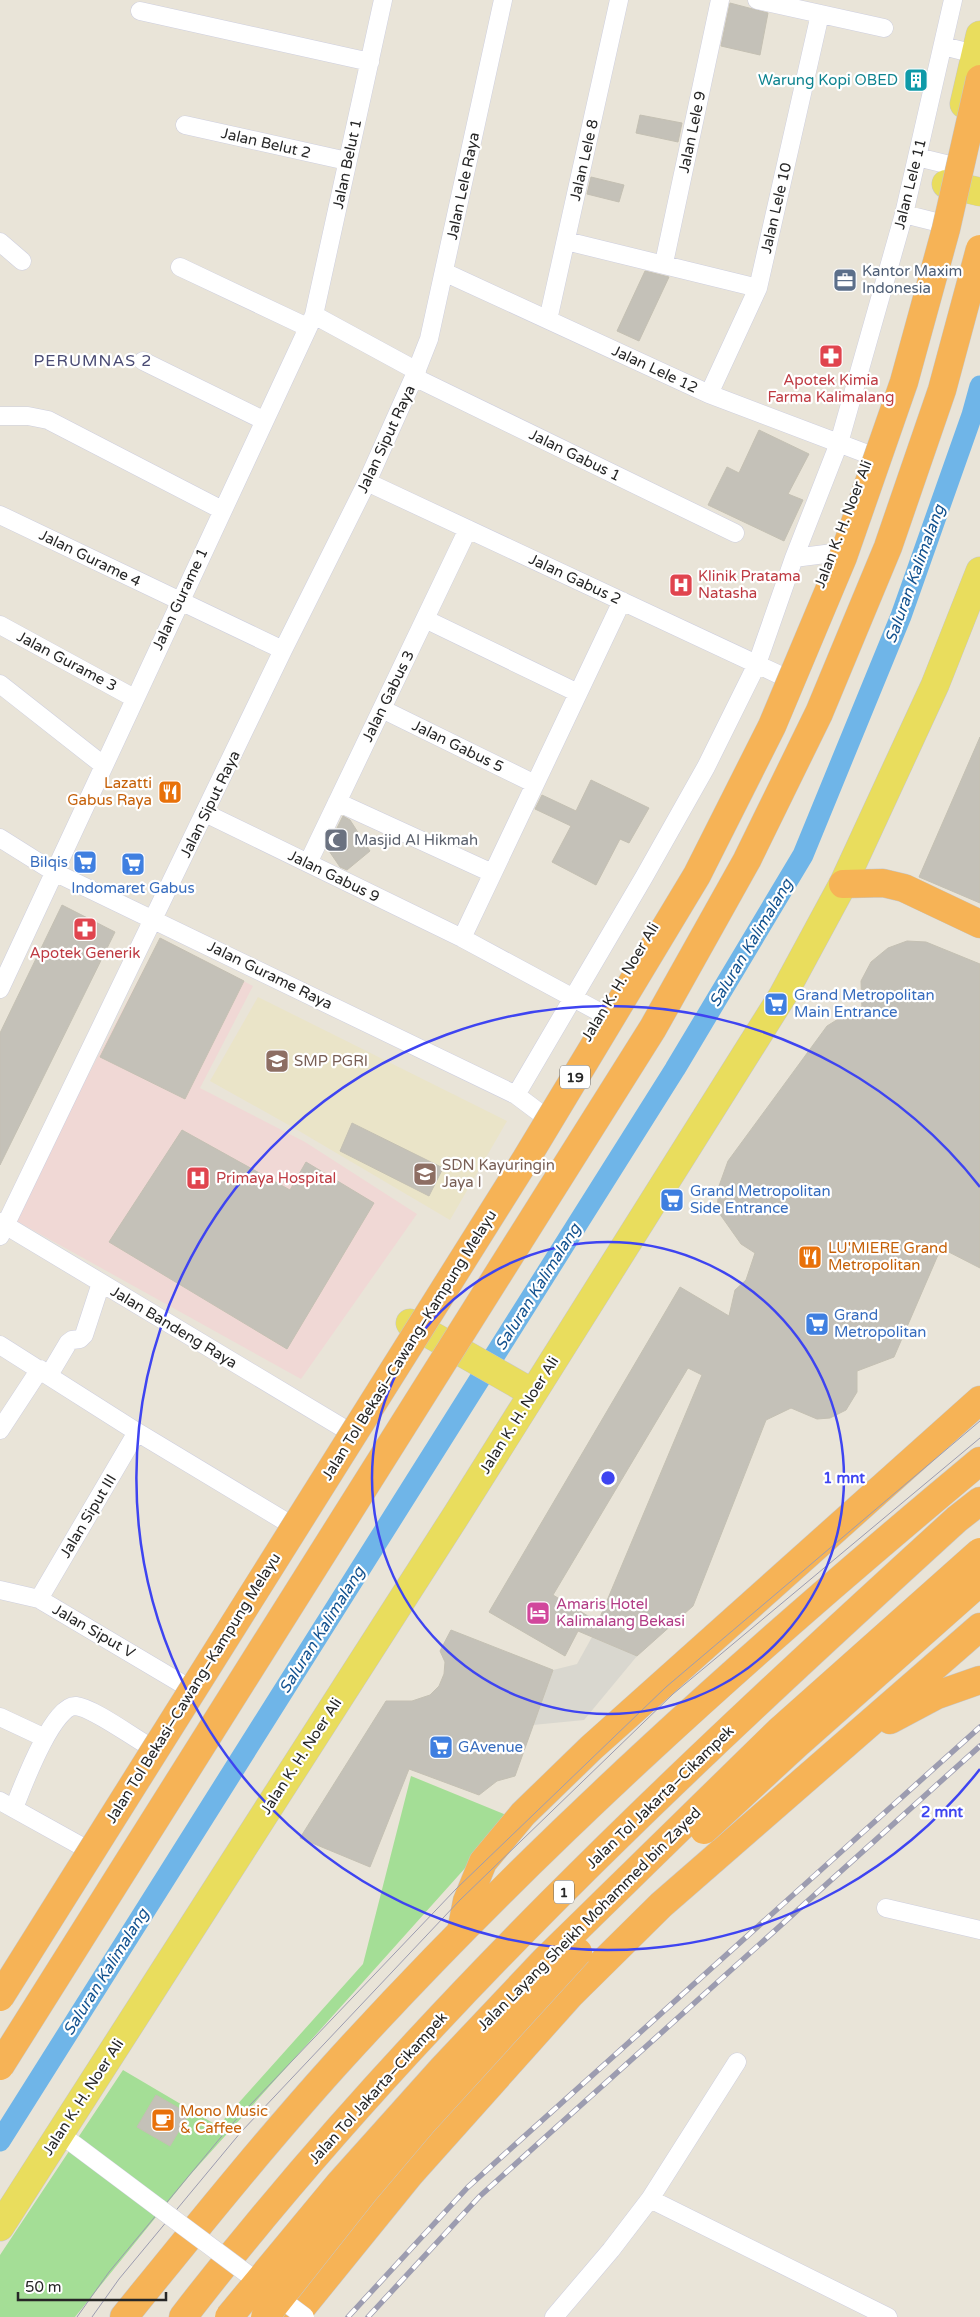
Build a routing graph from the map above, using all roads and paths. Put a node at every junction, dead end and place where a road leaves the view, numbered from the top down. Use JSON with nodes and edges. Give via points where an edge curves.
{"nodes":[{"id":1,"x":383,"y":0,"type":"edge"},
{"id":2,"x":503,"y":0,"type":"edge"},
{"id":3,"x":619,"y":0,"type":"edge"},
{"id":4,"x":720,"y":0,"type":"edge"},
{"id":5,"x":757,"y":0,"type":"edge"},
{"id":6,"x":953,"y":0,"type":"edge"},
{"id":7,"x":140,"y":11,"type":"dead end"},
{"id":8,"x":820,"y":14,"type":"junction"},
{"id":9,"x":884,"y":28,"type":"dead end"},
{"id":10,"x":943,"y":46,"type":"junction"},
{"id":11,"x":979,"y":56,"type":"edge"},
{"id":12,"x":370,"y":62,"type":"junction"},
{"id":13,"x":185,"y":125,"type":"dead end"},
{"id":14,"x":917,"y":158,"type":"junction"},
{"id":15,"x":347,"y":162,"type":"junction"},
{"id":16,"x":948,"y":174,"type":"junction"},
{"id":17,"x":980,"y":192,"type":"edge"},
{"id":18,"x":904,"y":214,"type":"junction"},
{"id":19,"x":936,"y":222,"type":"junction"},
{"id":20,"x":566,"y":241,"type":"junction"},
{"id":21,"x":0,"y":242,"type":"edge"},
{"id":22,"x":980,"y":249,"type":"edge"},
{"id":23,"x":22,"y":261,"type":"dead end"},
{"id":24,"x":664,"y":263,"type":"junction"},
{"id":25,"x":180,"y":267,"type":"dead end"},
{"id":26,"x":444,"y":272,"type":"junction"},
{"id":27,"x":758,"y":288,"type":"junction"},
{"id":28,"x":548,"y":320,"type":"junction"},
{"id":29,"x":310,"y":321,"type":"junction"},
{"id":30,"x":143,"y":362,"type":"dead end"},
{"id":31,"x":416,"y":374,"type":"junction"},
{"id":32,"x":709,"y":394,"type":"junction"},
{"id":33,"x":0,"y":416,"type":"edge"},
{"id":34,"x":264,"y":420,"type":"junction"},
{"id":35,"x":839,"y":443,"type":"junction"},
{"id":36,"x":870,"y":455,"type":"junction"},
{"id":37,"x":367,"y":482,"type":"junction"},
{"id":38,"x":222,"y":510,"type":"junction"},
{"id":39,"x":0,"y":515,"type":"edge"},
{"id":40,"x":468,"y":529,"type":"junction"},
{"id":41,"x":735,"y":533,"type":"dead end"},
{"id":42,"x":834,"y":553,"type":"junction"},
{"id":43,"x":794,"y":558,"type":"junction"},
{"id":44,"x":980,"y":571,"type":"edge"},
{"id":45,"x":180,"y":601,"type":"junction"},
{"id":46,"x":622,"y":601,"type":"junction"},
{"id":47,"x":424,"y":620,"type":"junction"},
{"id":48,"x":0,"y":625,"type":"edge"},
{"id":49,"x":283,"y":650,"type":"junction"},
{"id":50,"x":757,"y":664,"type":"junction"},
{"id":51,"x":782,"y":676,"type":"junction"},
{"id":52,"x":0,"y":684,"type":"edge"},
{"id":53,"x":578,"y":693,"type":"junction"},
{"id":54,"x":134,"y":698,"type":"junction"},
{"id":55,"x":382,"y":709,"type":"junction"},
{"id":56,"x":103,"y":766,"type":"junction"},
{"id":57,"x":535,"y":784,"type":"junction"},
{"id":58,"x":337,"y":802,"type":"junction"},
{"id":59,"x":206,"y":813,"type":"junction"},
{"id":60,"x":0,"y":838,"type":"edge"},
{"id":61,"x":308,"y":863,"type":"junction"},
{"id":62,"x":54,"y":872,"type":"junction"},
{"id":63,"x":492,"y":873,"type":"junction"},
{"id":64,"x":844,"y":884,"type":"junction"},
{"id":65,"x":155,"y":919,"type":"junction"},
{"id":66,"x":980,"y":924,"type":"edge"},
{"id":67,"x":462,"y":938,"type":"junction"},
{"id":68,"x":1,"y":982,"type":"edge"},
{"id":69,"x":574,"y":998,"type":"junction"},
{"id":70,"x":602,"y":1014,"type":"junction"},
{"id":71,"x":516,"y":1095,"type":"junction"},
{"id":72,"x":540,"y":1112,"type":"junction"},
{"id":73,"x":2,"y":1228,"type":"edge"},
{"id":74,"x":101,"y":1283,"type":"junction"},
{"id":75,"x":414,"y":1317,"type":"junction"},
{"id":76,"x":0,"y":1345,"type":"edge"},
{"id":77,"x":45,"y":1372,"type":"junction"},
{"id":78,"x":528,"y":1383,"type":"junction"},
{"id":79,"x":980,"y":1400,"type":"edge"},
{"id":80,"x":0,"y":1430,"type":"edge"},
{"id":81,"x":348,"y":1431,"type":"junction"},
{"id":82,"x":137,"y":1432,"type":"junction"},
{"id":83,"x":980,"y":1461,"type":"edge"},
{"id":84,"x":980,"y":1501,"type":"edge"},
{"id":85,"x":288,"y":1523,"type":"junction"},
{"id":86,"x":980,"y":1552,"type":"edge"},
{"id":87,"x":980,"y":1582,"type":"edge"},
{"id":88,"x":0,"y":1590,"type":"edge"},
{"id":89,"x":39,"y":1599,"type":"junction"},
{"id":90,"x":980,"y":1627,"type":"edge"},
{"id":91,"x":980,"y":1680,"type":"edge"},
{"id":92,"x":184,"y":1685,"type":"junction"},
{"id":93,"x":0,"y":1717,"type":"edge"},
{"id":94,"x":43,"y":1742,"type":"junction"},
{"id":95,"x":147,"y":1746,"type":"junction"},
{"id":96,"x":7,"y":1804,"type":"edge"},
{"id":97,"x":772,"y":1806,"type":"junction"},
{"id":98,"x":81,"y":1846,"type":"junction"},
{"id":99,"x":886,"y":1908,"type":"dead end"},
{"id":100,"x":980,"y":1930,"type":"edge"},
{"id":101,"x":461,"y":1932,"type":"junction"},
{"id":102,"x":0,"y":1972,"type":"edge"},
{"id":103,"x":0,"y":1996,"type":"edge"},
{"id":104,"x":737,"y":2062,"type":"dead end"},
{"id":105,"x":0,"y":2066,"type":"edge"},
{"id":106,"x":59,"y":2133,"type":"junction"},
{"id":107,"x":650,"y":2199,"type":"junction"},
{"id":108,"x":0,"y":2227,"type":"edge"},
{"id":109,"x":124,"y":2317,"type":"edge"},
{"id":110,"x":183,"y":2317,"type":"edge"},
{"id":111,"x":229,"y":2317,"type":"edge"},
{"id":112,"x":265,"y":2317,"type":"edge"},
{"id":113,"x":294,"y":2317,"type":"edge"},
{"id":114,"x":305,"y":2317,"type":"edge"},
{"id":115,"x":554,"y":2317,"type":"edge"},
{"id":116,"x":888,"y":2317,"type":"edge"}],
"edges":[{"from":1,"to":12,"type":"street","name":"Jalan Belut 1"},
{"from":2,"to":26,"type":"street","name":"Jalan Lele Raya"},
{"from":3,"to":20,"type":"street","name":"Jalan Lele 8"},
{"from":4,"to":24,"type":"street","name":"Jalan Lele 9"},
{"from":5,"to":8,"type":"street"},
{"from":6,"to":10,"type":"street","name":"Jalan Lele 11"},
{"from":7,"to":12,"type":"street"},
{"from":8,"to":9,"type":"street"},
{"from":8,"to":27,"type":"street","name":"Jalan Lele 10"},
{"from":10,"to":11,"type":"street"},
{"from":10,"to":14,"type":"street","name":"Jalan Lele 11"},
{"from":11,"to":16,"type":"main road","name":"Jalan K. H. Noer Ali"},
{"from":11,"to":103,"type":"highway","name":"Jalan Tol Bekasi–Cawang–Kampung Melayu","number":"19","bridge":true,"via":[[946,229],[904,382],[843,557],[772,726],[697,875],[526,1159]]},
{"from":12,"to":15,"type":"street","name":"Jalan Belut 1"},
{"from":13,"to":15,"type":"street","name":"Jalan Belut 2"},
{"from":14,"to":16,"type":"street"},
{"from":14,"to":18,"type":"street","name":"Jalan Lele 11"},
{"from":15,"to":29,"type":"street","name":"Jalan Belut 1"},
{"from":16,"to":17,"type":"main road"},
{"from":16,"to":19,"type":"main road","name":"Jalan K. H. Noer Ali"},
{"from":18,"to":19,"type":"street"},
{"from":18,"to":35,"type":"street","name":"Jalan Lele 11"},
{"from":19,"to":36,"type":"main road","name":"Jalan K. H. Noer Ali"},
{"from":20,"to":24,"type":"street"},
{"from":20,"to":28,"type":"street","name":"Jalan Lele 8"},
{"from":21,"to":23,"type":"street"},
{"from":22,"to":105,"type":"highway","number":"19","bridge":true,"via":[[942,390],[888,547],[819,713],[747,860],[647,1036]]},
{"from":24,"to":27,"type":"street"},
{"from":25,"to":29,"type":"street","name":"Jalan Gabus 1"},
{"from":26,"to":28,"type":"street","name":"Jalan Lele 12"},
{"from":26,"to":31,"type":"street","name":"Jalan Lele Raya","via":[[429,339]]},
{"from":27,"to":32,"type":"street","name":"Jalan Lele 10"},
{"from":28,"to":32,"type":"street","name":"Jalan Lele 12"},
{"from":29,"to":31,"type":"street","name":"Jalan Gabus 1"},
{"from":29,"to":34,"type":"street","name":"Jalan Gurame 1"},
{"from":30,"to":34,"type":"street"},
{"from":31,"to":37,"type":"street","name":"Jalan Siput Raya"},
{"from":31,"to":41,"type":"street","name":"Jalan Gabus 1"},
{"from":32,"to":35,"type":"street","name":"Jalan Lele 12"},
{"from":33,"to":38,"type":"street","via":[[48,420]]},
{"from":34,"to":38,"type":"street","name":"Jalan Gurame 1"},
{"from":35,"to":36,"type":"street","name":"Jalan Lele 12"},
{"from":35,"to":43,"type":"street","name":"Jalan Lele 11"},
{"from":36,"to":42,"type":"main road","name":"Jalan K. H. Noer Ali"},
{"from":37,"to":40,"type":"street","name":"Jalan Gabus 2"},
{"from":37,"to":49,"type":"street","name":"Jalan Siput Raya"},
{"from":38,"to":45,"type":"street","name":"Jalan Gurame 1"},
{"from":39,"to":45,"type":"street","name":"Jalan Gurame 4"},
{"from":40,"to":46,"type":"street","name":"Jalan Gabus 2"},
{"from":40,"to":47,"type":"street","name":"Jalan Gabus 3"},
{"from":42,"to":43,"type":"street"},
{"from":42,"to":51,"type":"main road","name":"Jalan K. H. Noer Ali"},
{"from":43,"to":50,"type":"street","name":"Jalan Lele 11"},
{"from":44,"to":64,"type":"main road","name":"Jalan K. H. Noer Ali","via":[[935,685]]},
{"from":45,"to":49,"type":"street","name":"Jalan Gurame 4"},
{"from":45,"to":54,"type":"street","name":"Jalan Gurame 1"},
{"from":46,"to":50,"type":"street","name":"Jalan Gabus 2"},
{"from":46,"to":53,"type":"street"},
{"from":47,"to":53,"type":"street"},
{"from":47,"to":55,"type":"street","name":"Jalan Gabus 3"},
{"from":48,"to":54,"type":"street","name":"Jalan Gurame 3"},
{"from":49,"to":59,"type":"street","name":"Jalan Siput Raya"},
{"from":50,"to":51,"type":"street","name":"Jalan Gabus 2"},
{"from":50,"to":69,"type":"street","name":"Jalan Lele 11","via":[[706,767]]},
{"from":51,"to":70,"type":"main road","name":"Jalan K. H. Noer Ali","via":[[725,797]]},
{"from":52,"to":56,"type":"street"},
{"from":53,"to":57,"type":"street"},
{"from":54,"to":56,"type":"street","name":"Jalan Gurame 1"},
{"from":55,"to":57,"type":"street","name":"Jalan Gabus 5"},
{"from":55,"to":58,"type":"street","name":"Jalan Gabus 3"},
{"from":56,"to":62,"type":"street","name":"Jalan Gurame 1"},
{"from":57,"to":63,"type":"street"},
{"from":58,"to":61,"type":"street","name":"Jalan Gabus 3"},
{"from":58,"to":63,"type":"street"},
{"from":59,"to":61,"type":"street","name":"Jalan Gabus 9"},
{"from":59,"to":65,"type":"street","name":"Jalan Siput Raya"},
{"from":60,"to":62,"type":"street","name":"Jalan Gurame Raya"},
{"from":61,"to":67,"type":"street","name":"Jalan Gabus 9"},
{"from":62,"to":65,"type":"street","name":"Jalan Gurame Raya"},
{"from":62,"to":68,"type":"street","name":"Jalan Gurame 1"},
{"from":63,"to":67,"type":"street"},
{"from":64,"to":66,"type":"highway","via":[[884,882],[904,888]]},
{"from":64,"to":78,"type":"main road","name":"Jalan K. H. Noer Ali","via":[[783,995]]},
{"from":65,"to":71,"type":"street","name":"Jalan Gurame Raya"},
{"from":65,"to":73,"type":"street","name":"Jalan Siput Raya"},
{"from":67,"to":69,"type":"street","name":"Jalan Gabus 9"},
{"from":69,"to":70,"type":"street","name":"Jalan Gabus 9"},
{"from":69,"to":71,"type":"street","name":"Jalan Lele 11"},
{"from":70,"to":72,"type":"main road","name":"Jalan K. H. Noer Ali"},
{"from":71,"to":72,"type":"street","name":"Jalan Gurame Raya"},
{"from":72,"to":75,"type":"main road","name":"Jalan K. H. Noer Ali"},
{"from":73,"to":74,"type":"street","name":"Jalan Bandeng Raya"},
{"from":74,"to":77,"type":"street","via":[[84,1335],[68,1343]]},
{"from":74,"to":81,"type":"street","name":"Jalan Bandeng Raya"},
{"from":75,"to":78,"type":"main road"},
{"from":75,"to":81,"type":"main road","name":"Jalan K. H. Noer Ali"},
{"from":76,"to":77,"type":"street"},
{"from":77,"to":80,"type":"street"},
{"from":77,"to":82,"type":"street"},
{"from":78,"to":106,"type":"main road","name":"Jalan K. H. Noer Ali"},
{"from":79,"to":101,"type":"highway","via":[[591,1748],[523,1814],[483,1862],[467,1901]]},
{"from":81,"to":85,"type":"main road","name":"Jalan K. H. Noer Ali"},
{"from":82,"to":85,"type":"street"},
{"from":82,"to":89,"type":"street","name":"Jalan Siput III"},
{"from":83,"to":101,"type":"highway","via":[[712,1693],[536,1856]]},
{"from":84,"to":110,"type":"highway","name":"Jalan Tol Jakarta–Cikampek","number":"1","via":[[749,1710],[626,1828],[447,2010],[274,2205]]},
{"from":85,"to":92,"type":"main road","name":"Jalan K. H. Noer Ali"},
{"from":86,"to":111,"type":"highway","name":"Jalan Layang Sheikh Mohammed bin Zayed","number":"1","bridge":true,"via":[[779,1731],[545,1960],[340,2183]]},
{"from":87,"to":112,"type":"highway","name":"Jalan Layang Sheikh Mohammed bin Zayed","bridge":true,"via":[[788,1752],[570,1960],[363,2193]]},
{"from":88,"to":89,"type":"street","name":"Jalan Siput V"},
{"from":89,"to":92,"type":"street","name":"Jalan Siput V"},
{"from":90,"to":97,"type":"highway"},
{"from":91,"to":97,"type":"highway","via":[[937,1695],[895,1718]]},
{"from":92,"to":95,"type":"main road","name":"Jalan K. H. Noer Ali"},
{"from":93,"to":94,"type":"street"},
{"from":94,"to":95,"type":"street","via":[[60,1714],[75,1706],[86,1709]]},
{"from":94,"to":96,"type":"street","via":[[21,1791]]},
{"from":95,"to":98,"type":"main road","name":"Jalan K. H. Noer Ali"},
{"from":96,"to":98,"type":"street"},
{"from":97,"to":113,"type":"highway","via":[[661,1905],[570,1996],[410,2174]]},
{"from":98,"to":102,"type":"main road","name":"Jalan K. H. Noer Ali"},
{"from":99,"to":100,"type":"street"},
{"from":101,"to":109,"type":"highway","via":[[270,2138]]},
{"from":104,"to":107,"type":"street"},
{"from":106,"to":108,"type":"main road","name":"Jalan K. H. Noer Ali"},
{"from":106,"to":114,"type":"street","bridge":true},
{"from":107,"to":115,"type":"street"},
{"from":107,"to":116,"type":"street"}]}
